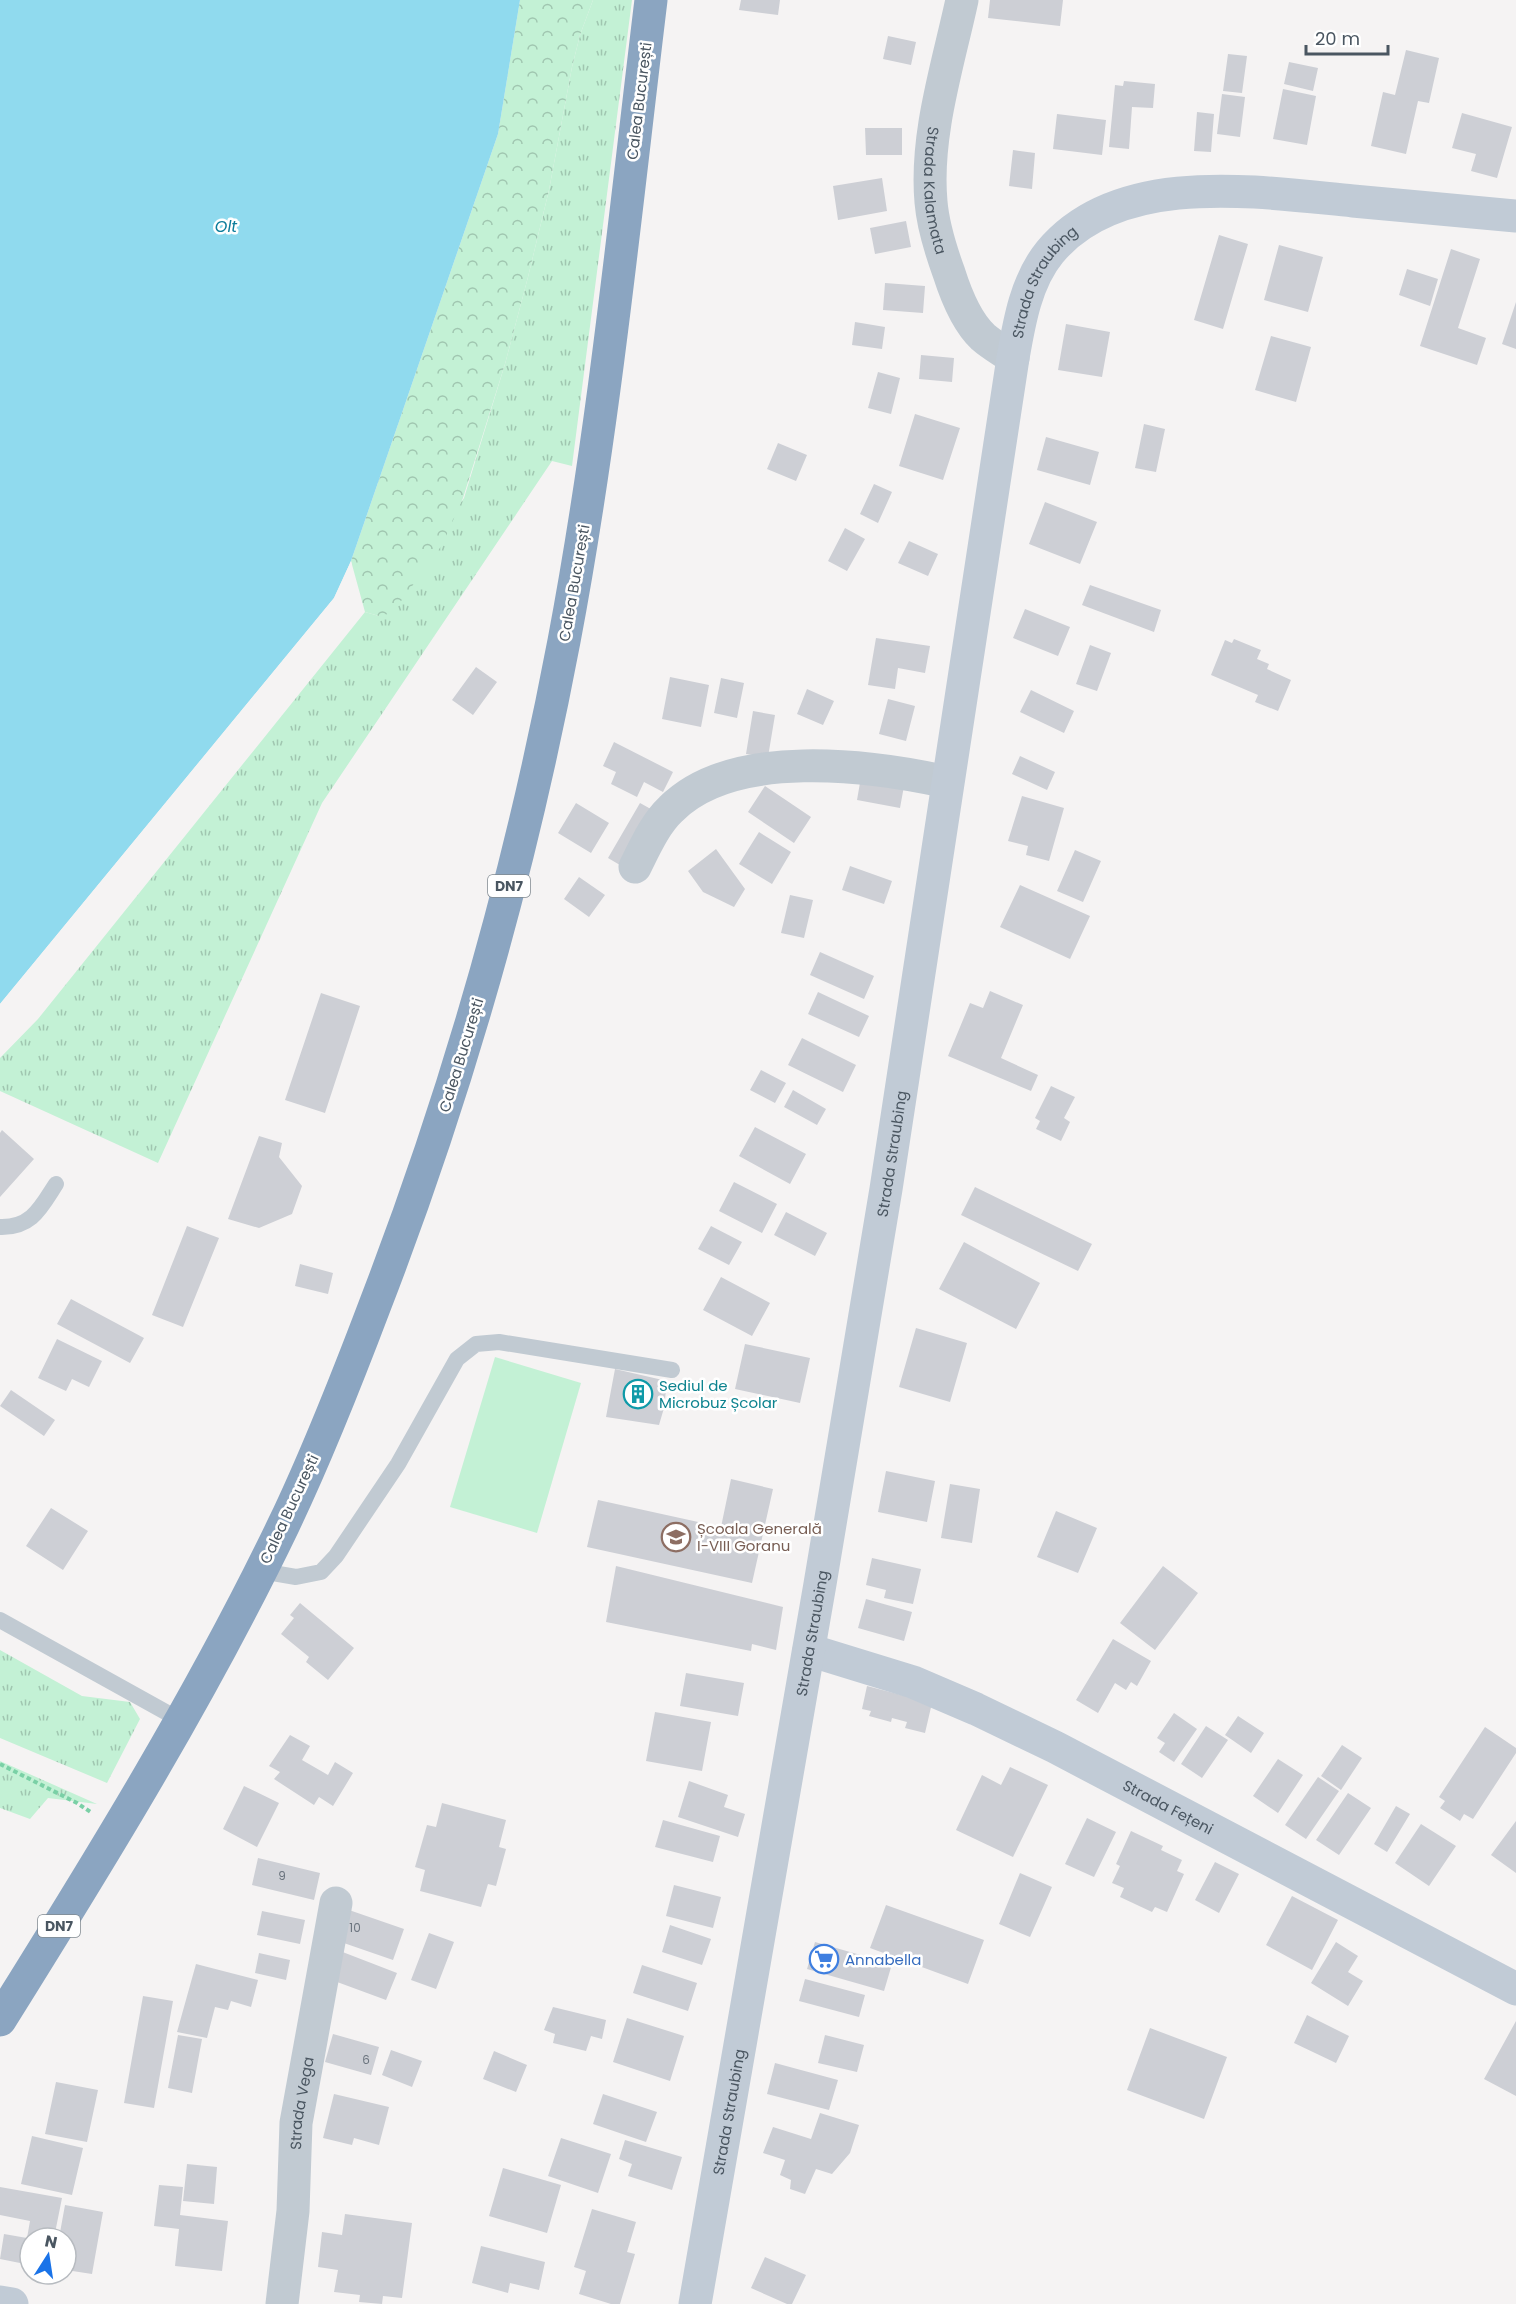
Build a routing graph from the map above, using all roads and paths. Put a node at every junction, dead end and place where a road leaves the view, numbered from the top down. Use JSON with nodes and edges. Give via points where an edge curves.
{"nodes":[{"id":1,"x":651,"y":0,"type":"edge"},
{"id":2,"x":962,"y":0,"type":"edge"},
{"id":3,"x":1516,"y":216,"type":"edge"},
{"id":4,"x":1013,"y":358,"type":"junction"},
{"id":5,"x":947,"y":782,"type":"junction"},
{"id":6,"x":635,"y":867,"type":"dead end"},
{"id":7,"x":56,"y":1184,"type":"dead end"},
{"id":8,"x":0,"y":1227,"type":"edge"},
{"id":9,"x":672,"y":1370,"type":"dead end"},
{"id":10,"x":261,"y":1570,"type":"junction"},
{"id":11,"x":0,"y":1620,"type":"edge"},
{"id":12,"x":808,"y":1650,"type":"junction"},
{"id":13,"x":180,"y":1720,"type":"junction"},
{"id":14,"x":0,"y":1764,"type":"edge"},
{"id":15,"x":117,"y":1831,"type":"junction"},
{"id":16,"x":336,"y":1903,"type":"dead end"},
{"id":17,"x":1516,"y":1989,"type":"edge"},
{"id":18,"x":0,"y":2020,"type":"edge"},
{"id":19,"x":0,"y":2302,"type":"edge"},
{"id":20,"x":12,"y":2304,"type":"edge"},
{"id":21,"x":282,"y":2304,"type":"edge"},
{"id":22,"x":695,"y":2304,"type":"edge"}],
"edges":[{"from":1,"to":10,"type":"highway","name":"Calea București","number":"DN7","via":[[588,500],[564,640],[507,897],[441,1123],[395,1254],[321,1440]]},
{"from":2,"to":4,"type":"street","name":"Strada Kalamata","via":[[930,160],[931,204],[940,248],[967,315],[982,336]]},
{"from":3,"to":4,"type":"main road","name":"Strada Straubing","via":[[1219,190],[1130,201],[1071,232],[1050,252],[1024,307]]},
{"from":4,"to":5,"type":"main road","name":"Strada Straubing"},
{"from":5,"to":6,"type":"street","via":[[868,768],[820,766],[741,773],[689,793],[670,809]]},
{"from":5,"to":12,"type":"main road","name":"Strada Straubing","via":[[884,1200]]},
{"from":7,"to":8,"type":"lane","via":[[25,1224]]},
{"from":9,"to":10,"type":"lane","via":[[499,1342],[476,1344],[457,1359],[398,1464],[321,1572],[296,1577]]},
{"from":10,"to":13,"type":"highway","name":"Calea București","number":"DN7"},
{"from":11,"to":13,"type":"lane"},
{"from":12,"to":17,"type":"main road","name":"Strada Fețeni","via":[[913,1682],[976,1709]]},
{"from":12,"to":22,"type":"main road","name":"Strada Straubing"},
{"from":13,"to":15,"type":"highway","name":"Calea București","number":"DN7"},
{"from":14,"to":15,"type":"path","via":[[77,1803]]},
{"from":15,"to":18,"type":"highway","name":"Calea București","number":"DN7"},
{"from":16,"to":21,"type":"street","name":"Strada Vega","via":[[296,2123],[293,2211]]},
{"from":19,"to":20,"type":"main road"}]}
